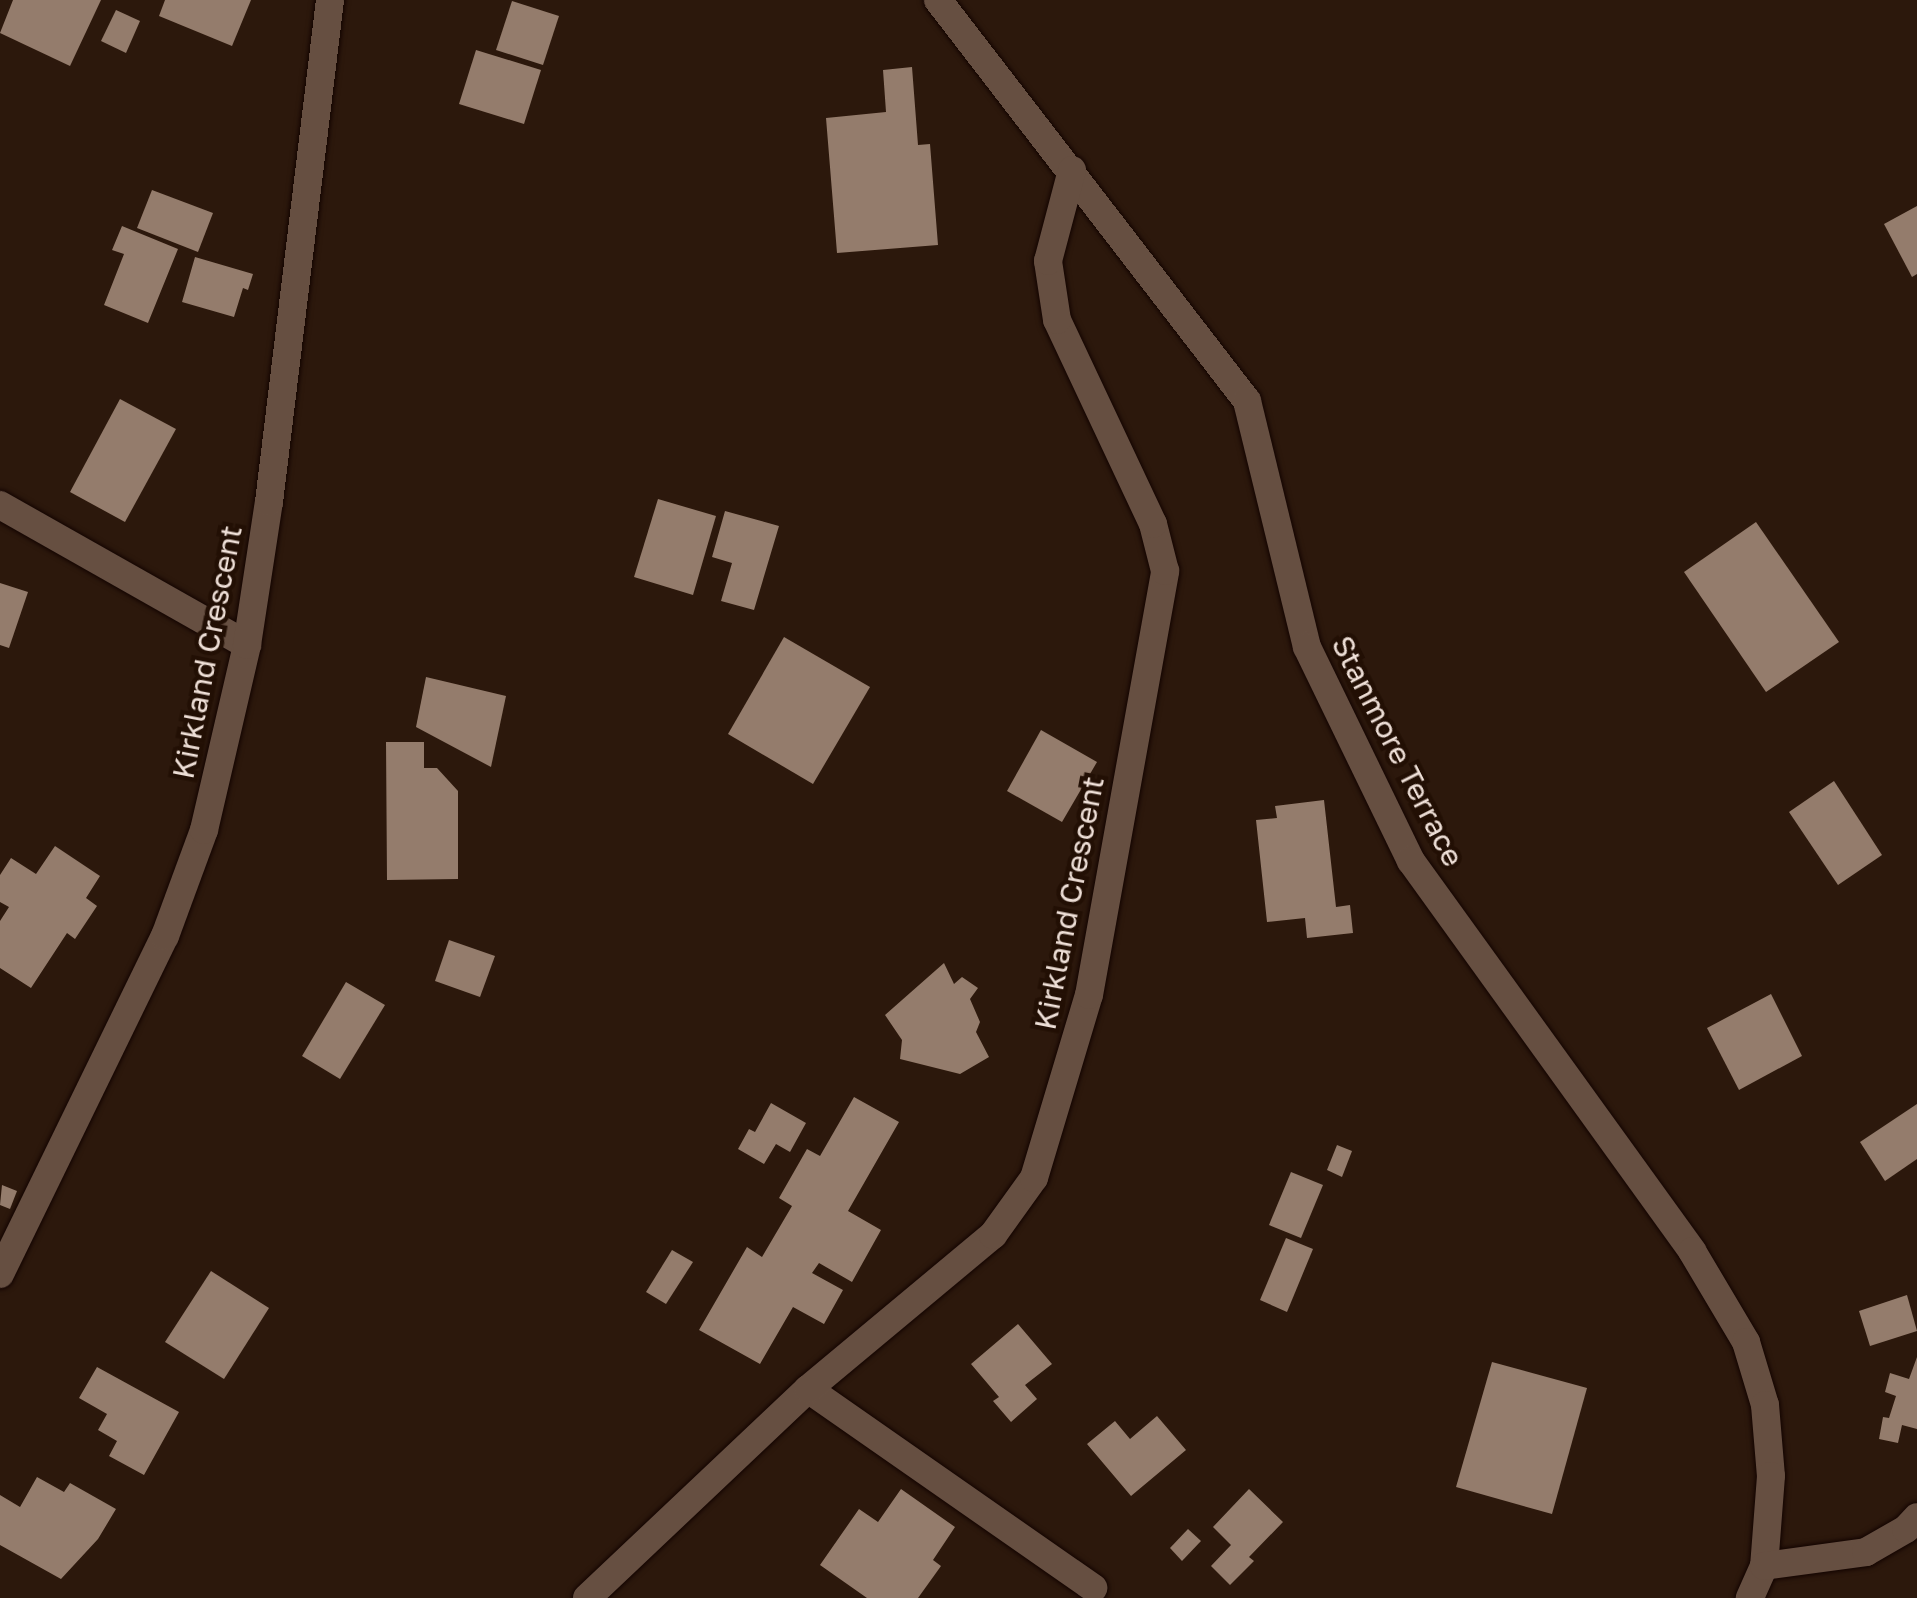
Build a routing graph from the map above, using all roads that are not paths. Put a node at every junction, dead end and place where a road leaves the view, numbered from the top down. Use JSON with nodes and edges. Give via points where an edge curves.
{"nodes":[{"id":1,"x":330,"y":0,"type":"edge"},
{"id":2,"x":938,"y":0,"type":"edge"},
{"id":3,"x":1072,"y":170,"type":"junction"},
{"id":4,"x":0,"y":504,"type":"edge"},
{"id":5,"x":247,"y":645,"type":"junction"},
{"id":6,"x":3,"y":1262,"type":"edge"},
{"id":7,"x":808,"y":1388,"type":"junction"},
{"id":8,"x":1917,"y":1517,"type":"edge"},
{"id":9,"x":1764,"y":1566,"type":"junction"},
{"id":10,"x":1093,"y":1588,"type":"dead end"},
{"id":11,"x":588,"y":1598,"type":"edge"},
{"id":12,"x":1750,"y":1598,"type":"edge"}],
"edges":[{"from":1,"to":5,"type":"street","name":"Kirkland Crescent"},
{"from":2,"to":3,"type":"street","name":"Stanmore Terrace"},
{"from":3,"to":7,"type":"street","name":"Kirkland Crescent","via":[[1048,260],[1057,320],[1153,524],[1165,571],[1090,996],[1034,1178],[993,1235]]},
{"from":3,"to":9,"type":"street","name":"Stanmore Terrace","via":[[1247,401],[1307,647],[1411,861],[1692,1251],[1746,1342],[1766,1405],[1771,1476]]},
{"from":4,"to":5,"type":"street"},
{"from":5,"to":6,"type":"street","name":"Kirkland Crescent","via":[[204,830],[165,936]]},
{"from":7,"to":10,"type":"street"},
{"from":7,"to":11,"type":"street","name":"Kirkland Crescent"},
{"from":8,"to":9,"type":"street","via":[[1866,1552]]},
{"from":9,"to":12,"type":"street","name":"Stanmore Terrace"}]}
